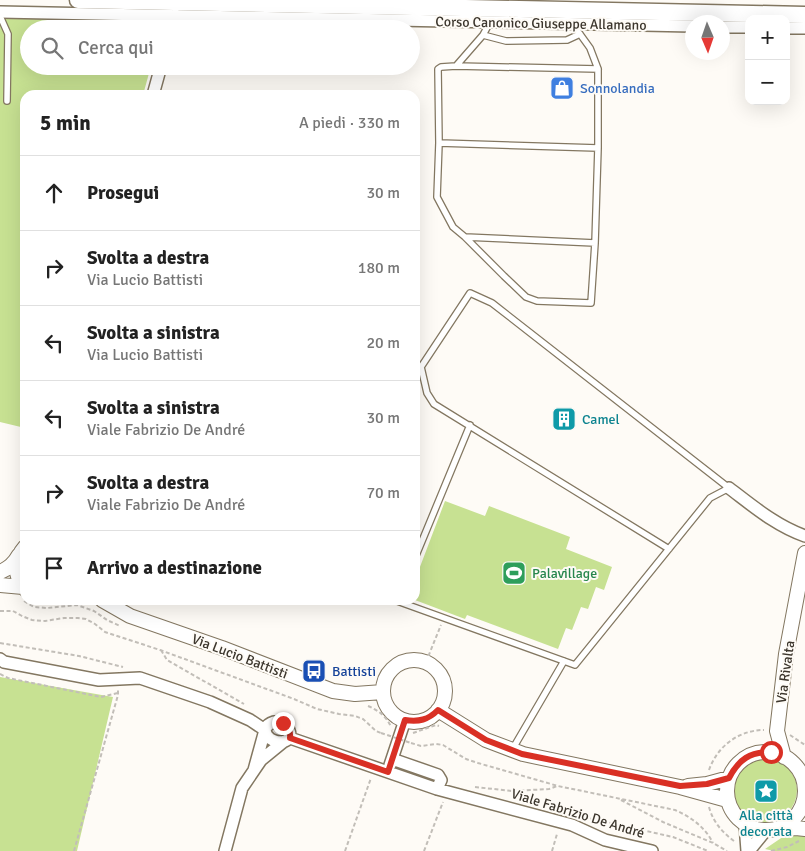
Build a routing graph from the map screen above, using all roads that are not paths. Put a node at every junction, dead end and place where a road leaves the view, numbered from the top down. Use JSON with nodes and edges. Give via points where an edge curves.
{"nodes":[{"id":1,"x":78,"y":0,"type":"edge"},
{"id":2,"x":0,"y":12,"type":"edge"},
{"id":3,"x":176,"y":15,"type":"junction"},
{"id":4,"x":805,"y":15,"type":"edge"},
{"id":5,"x":0,"y":16,"type":"edge"},
{"id":6,"x":175,"y":20,"type":"edge"},
{"id":7,"x":400,"y":20,"type":"edge"},
{"id":8,"x":420,"y":20,"type":"edge"},
{"id":9,"x":490,"y":22,"type":"junction"},
{"id":10,"x":572,"y":24,"type":"junction"},
{"id":11,"x":685,"y":26,"type":"edge"},
{"id":12,"x":730,"y":27,"type":"edge"},
{"id":13,"x":745,"y":27,"type":"edge"},
{"id":14,"x":790,"y":28,"type":"edge"},
{"id":15,"x":805,"y":28,"type":"edge"},
{"id":16,"x":580,"y":34,"type":"junction"},
{"id":17,"x":483,"y":35,"type":"junction"},
{"id":18,"x":456,"y":66,"type":"junction"},
{"id":19,"x":598,"y":69,"type":"junction"},
{"id":20,"x":159,"y":75,"type":"edge"},
{"id":21,"x":154,"y":90,"type":"edge"},
{"id":22,"x":7,"y":101,"type":"dead end"},
{"id":23,"x":439,"y":143,"type":"junction"},
{"id":24,"x":598,"y":148,"type":"junction"},
{"id":25,"x":465,"y":237,"type":"junction"},
{"id":26,"x":595,"y":243,"type":"junction"},
{"id":27,"x":470,"y":425,"type":"junction"},
{"id":28,"x":729,"y":488,"type":"junction"},
{"id":29,"x":805,"y":536,"type":"edge"},
{"id":30,"x":420,"y":546,"type":"edge"},
{"id":31,"x":669,"y":549,"type":"junction"},
{"id":32,"x":805,"y":553,"type":"edge"},
{"id":33,"x":20,"y":554,"type":"edge"},
{"id":34,"x":20,"y":555,"type":"edge"},
{"id":35,"x":0,"y":572,"type":"edge"},
{"id":36,"x":20,"y":581,"type":"edge"},
{"id":37,"x":0,"y":584,"type":"edge"},
{"id":38,"x":20,"y":587,"type":"edge"},
{"id":39,"x":111,"y":605,"type":"edge"},
{"id":40,"x":408,"y":605,"type":"edge"},
{"id":41,"x":0,"y":660,"type":"edge"},
{"id":42,"x":564,"y":661,"type":"junction"},
{"id":43,"x":383,"y":692,"type":"junction"},
{"id":44,"x":438,"y":710,"type":"junction"},
{"id":45,"x":405,"y":720,"type":"junction"},
{"id":46,"x":265,"y":730,"type":"junction"},
{"id":47,"x":777,"y":732,"type":"junction"},
{"id":48,"x":286,"y":740,"type":"junction"},
{"id":49,"x":512,"y":750,"type":"junction"},
{"id":50,"x":762,"y":752,"type":"junction"},
{"id":51,"x":784,"y":757,"type":"junction"},
{"id":52,"x":392,"y":759,"type":"junction"},
{"id":53,"x":254,"y":770,"type":"junction"},
{"id":54,"x":388,"y":772,"type":"junction"},
{"id":55,"x":729,"y":778,"type":"junction"},
{"id":56,"x":707,"y":789,"type":"junction"},
{"id":57,"x":442,"y":790,"type":"junction"},
{"id":58,"x":727,"y":800,"type":"junction"},
{"id":59,"x":804,"y":803,"type":"edge"},
{"id":60,"x":745,"y":824,"type":"junction"},
{"id":61,"x":805,"y":829,"type":"edge"},
{"id":62,"x":770,"y":830,"type":"junction"},
{"id":63,"x":748,"y":850,"type":"edge"},
{"id":64,"x":224,"y":851,"type":"edge"},
{"id":65,"x":652,"y":851,"type":"edge"}],
"edges":[{"from":1,"to":4,"type":"main road","name":"Corso Canonico Giuseppe Allamano"},
{"from":2,"to":3,"type":"street","name":"Corso Canonico Giuseppe Allamano"},
{"from":3,"to":6,"type":"street"},
{"from":3,"to":7,"type":"street","name":"Corso Canonico Giuseppe Allamano"},
{"from":5,"to":22,"type":"lane","via":[[8,34]]},
{"from":8,"to":9,"type":"street","name":"Corso Canonico Giuseppe Allamano"},
{"from":9,"to":10,"type":"street","name":"Corso Canonico Giuseppe Allamano"},
{"from":9,"to":17,"type":"lane"},
{"from":10,"to":11,"type":"street","name":"Corso Canonico Giuseppe Allamano"},
{"from":10,"to":16,"type":"lane"},
{"from":12,"to":13,"type":"street"},
{"from":14,"to":15,"type":"street"},
{"from":16,"to":17,"type":"lane","via":[[568,40],[506,40]]},
{"from":16,"to":19,"type":"lane"},
{"from":17,"to":18,"type":"lane"},
{"from":18,"to":19,"type":"lane"},
{"from":18,"to":23,"type":"lane","via":[[438,69]]},
{"from":19,"to":24,"type":"lane"},
{"from":20,"to":21,"type":"street"},
{"from":23,"to":24,"type":"lane"},
{"from":23,"to":25,"type":"lane","via":[[437,197],[453,227]]},
{"from":24,"to":26,"type":"lane"},
{"from":25,"to":26,"type":"lane"},
{"from":25,"to":26,"type":"lane","via":[[526,297],[537,301],[591,303]]},
{"from":27,"to":28,"type":"lane","via":[[434,404],[427,393],[421,367],[470,293],[492,303]]},
{"from":27,"to":30,"type":"lane"},
{"from":27,"to":31,"type":"lane"},
{"from":28,"to":29,"type":"street","via":[[778,523]]},
{"from":28,"to":31,"type":"lane","via":[[710,498]]},
{"from":31,"to":42,"type":"lane","via":[[575,665]]},
{"from":32,"to":47,"type":"street","name":"Via Rivalta","via":[[786,654]]},
{"from":33,"to":35,"type":"street","via":[[13,564]]},
{"from":34,"to":36,"type":"street","via":[[16,569]]},
{"from":37,"to":38,"type":"street"},
{"from":39,"to":43,"type":"street","name":"Via Lucio Battisti","via":[[130,616],[333,691],[355,694]]},
{"from":40,"to":42,"type":"lane"},
{"from":41,"to":46,"type":"street","name":"Viale Fabrizio De André","via":[[99,680],[140,678],[210,702]]},
{"from":42,"to":49,"type":"lane"},
{"from":43,"to":44,"type":"street","via":[[384,680],[397,665],[406,660],[426,662],[443,679],[445,690]]},
{"from":43,"to":45,"type":"street","via":[[385,704],[391,712]]},
{"from":44,"to":45,"type":"street","via":[[424,720]]},
{"from":44,"to":49,"type":"street","via":[[486,740]]},
{"from":45,"to":52,"type":"street"},
{"from":46,"to":48,"type":"street","name":"Viale Fabrizio De André","via":[[275,742]]},
{"from":46,"to":48,"type":"street","name":"Viale Fabrizio De André","via":[[274,722],[283,723],[289,730]]},
{"from":46,"to":53,"type":"street"},
{"from":47,"to":50,"type":"street"},
{"from":47,"to":51,"type":"street","name":"Via Rivalta"},
{"from":48,"to":53,"type":"street","via":[[261,760]]},
{"from":48,"to":54,"type":"street","name":"Viale Fabrizio De André"},
{"from":49,"to":56,"type":"street"},
{"from":50,"to":51,"type":"street"},
{"from":50,"to":55,"type":"street","via":[[743,760]]},
{"from":51,"to":59,"type":"street","via":[[796,766],[802,777]]},
{"from":52,"to":54,"type":"street"},
{"from":52,"to":57,"type":"street","via":[[438,774]]},
{"from":53,"to":64,"type":"street","via":[[242,788]]},
{"from":54,"to":57,"type":"street","name":"Viale Fabrizio De André"},
{"from":55,"to":56,"type":"street"},
{"from":55,"to":58,"type":"street"},
{"from":56,"to":58,"type":"street"},
{"from":57,"to":65,"type":"street","name":"Viale Fabrizio De André","via":[[572,825],[605,840]]},
{"from":58,"to":60,"type":"street","via":[[730,809]]},
{"from":59,"to":62,"type":"street","via":[[792,821]]},
{"from":60,"to":62,"type":"street","via":[[754,829]]},
{"from":60,"to":63,"type":"street"},
{"from":61,"to":62,"type":"street"},
{"from":62,"to":63,"type":"street"}]}
